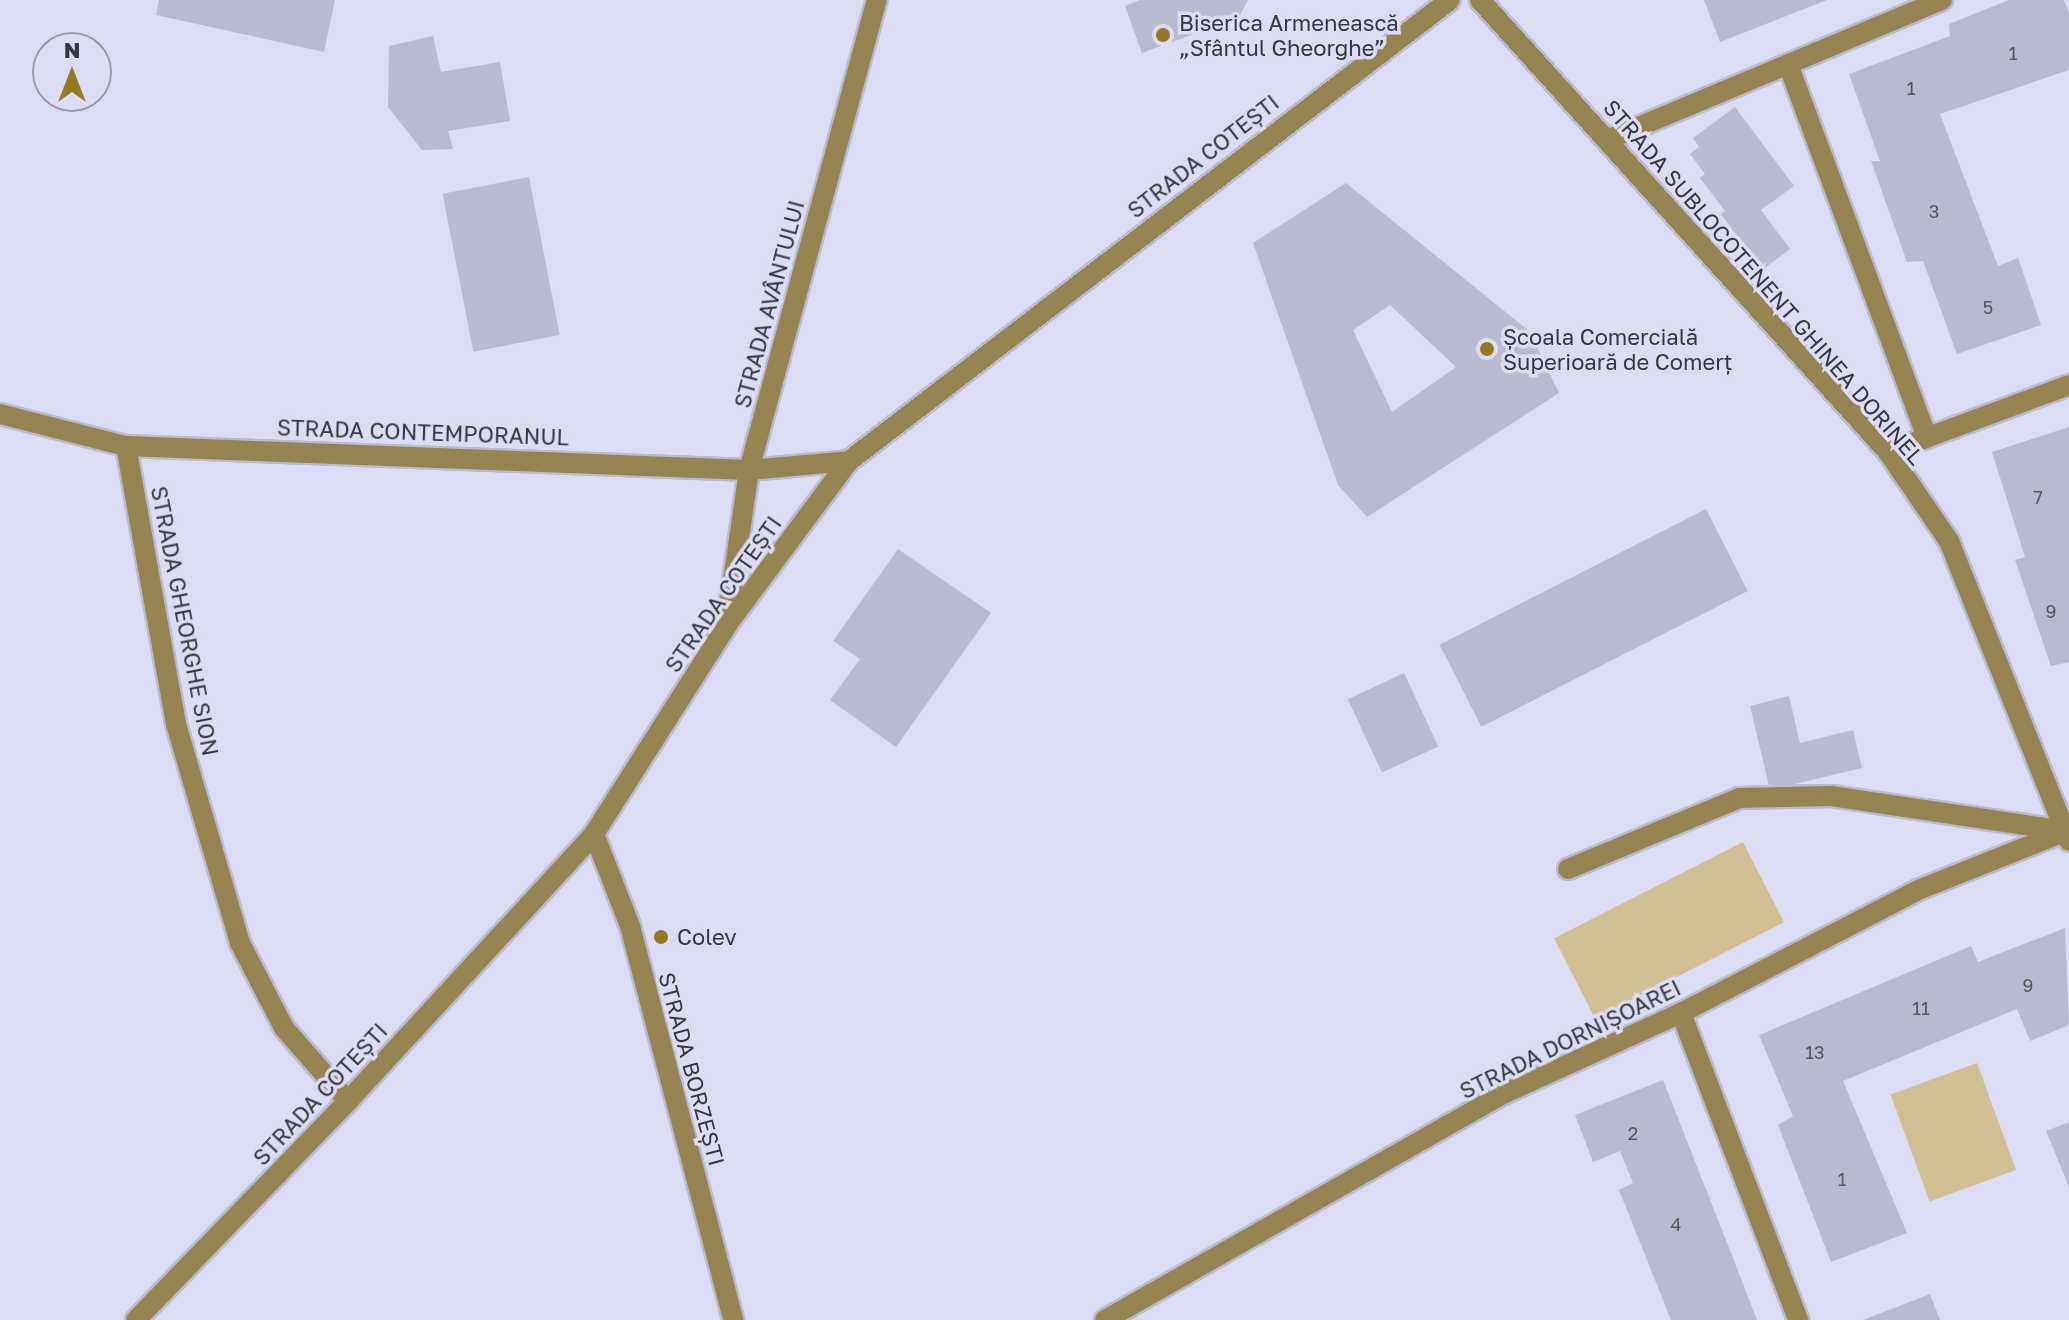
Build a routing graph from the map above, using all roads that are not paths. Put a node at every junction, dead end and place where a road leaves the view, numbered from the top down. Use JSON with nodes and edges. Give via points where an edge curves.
{"nodes":[{"id":1,"x":877,"y":0,"type":"edge"},
{"id":2,"x":1450,"y":0,"type":"edge"},
{"id":3,"x":1480,"y":0,"type":"edge"},
{"id":4,"x":1942,"y":0,"type":"edge"},
{"id":5,"x":1788,"y":64,"type":"junction"},
{"id":6,"x":1607,"y":140,"type":"junction"},
{"id":7,"x":2069,"y":385,"type":"edge"},
{"id":8,"x":0,"y":414,"type":"edge"},
{"id":9,"x":1927,"y":438,"type":"junction"},
{"id":10,"x":126,"y":446,"type":"junction"},
{"id":11,"x":1888,"y":452,"type":"junction"},
{"id":12,"x":849,"y":461,"type":"junction"},
{"id":13,"x":749,"y":470,"type":"junction"},
{"id":14,"x":727,"y":625,"type":"junction"},
{"id":15,"x":594,"y":834,"type":"junction"},
{"id":16,"x":2068,"y":834,"type":"edge"},
{"id":17,"x":1568,"y":869,"type":"dead end"},
{"id":18,"x":1681,"y":1013,"type":"junction"},
{"id":19,"x":348,"y":1101,"type":"junction"},
{"id":20,"x":136,"y":1320,"type":"edge"},
{"id":21,"x":733,"y":1320,"type":"edge"},
{"id":22,"x":1105,"y":1320,"type":"edge"},
{"id":23,"x":1798,"y":1320,"type":"edge"}],
"edges":[{"from":1,"to":13,"type":"street","name":"STRADA AVÂNTULUI"},
{"from":2,"to":12,"type":"street","name":"STRADA COTEȘTI"},
{"from":3,"to":6,"type":"street","name":"STRADA SUBLOCOTENENT GHINEA DORINEL"},
{"from":4,"to":5,"type":"street"},
{"from":5,"to":6,"type":"street"},
{"from":5,"to":9,"type":"street"},
{"from":6,"to":11,"type":"street","name":"STRADA SUBLOCOTENENT GHINEA DORINEL"},
{"from":7,"to":9,"type":"street"},
{"from":8,"to":10,"type":"street","name":"STRADA CONTEMPORANUL"},
{"from":9,"to":11,"type":"street"},
{"from":10,"to":13,"type":"street","name":"STRADA CONTEMPORANUL"},
{"from":10,"to":19,"type":"street","name":"STRADA GHEORGHE SION","via":[[176,724],[240,943],[284,1028]]},
{"from":11,"to":16,"type":"street","name":"STRADA SUBLOCOTENENT GHINEA DORINEL","via":[[1949,541]]},
{"from":12,"to":13,"type":"street","name":"STRADA CONTEMPORANUL"},
{"from":12,"to":14,"type":"street","name":"STRADA COTEȘTI"},
{"from":13,"to":14,"type":"street","name":"STRADA AVÂNTULUI"},
{"from":14,"to":15,"type":"street","name":"STRADA COTEȘTI"},
{"from":15,"to":19,"type":"street","name":"STRADA COTEȘTI"},
{"from":15,"to":21,"type":"street","name":"STRADA BORZEȘTI","via":[[630,926]]},
{"from":16,"to":17,"type":"street","via":[[1831,796],[1739,798]]},
{"from":16,"to":18,"type":"street","name":"STRADA DORNIȘOAREI","via":[[1918,890]]},
{"from":18,"to":22,"type":"street","name":"STRADA DORNIȘOAREI","via":[[1503,1094]]},
{"from":18,"to":23,"type":"street"},
{"from":19,"to":20,"type":"street","name":"STRADA COTEȘTI"}]}
